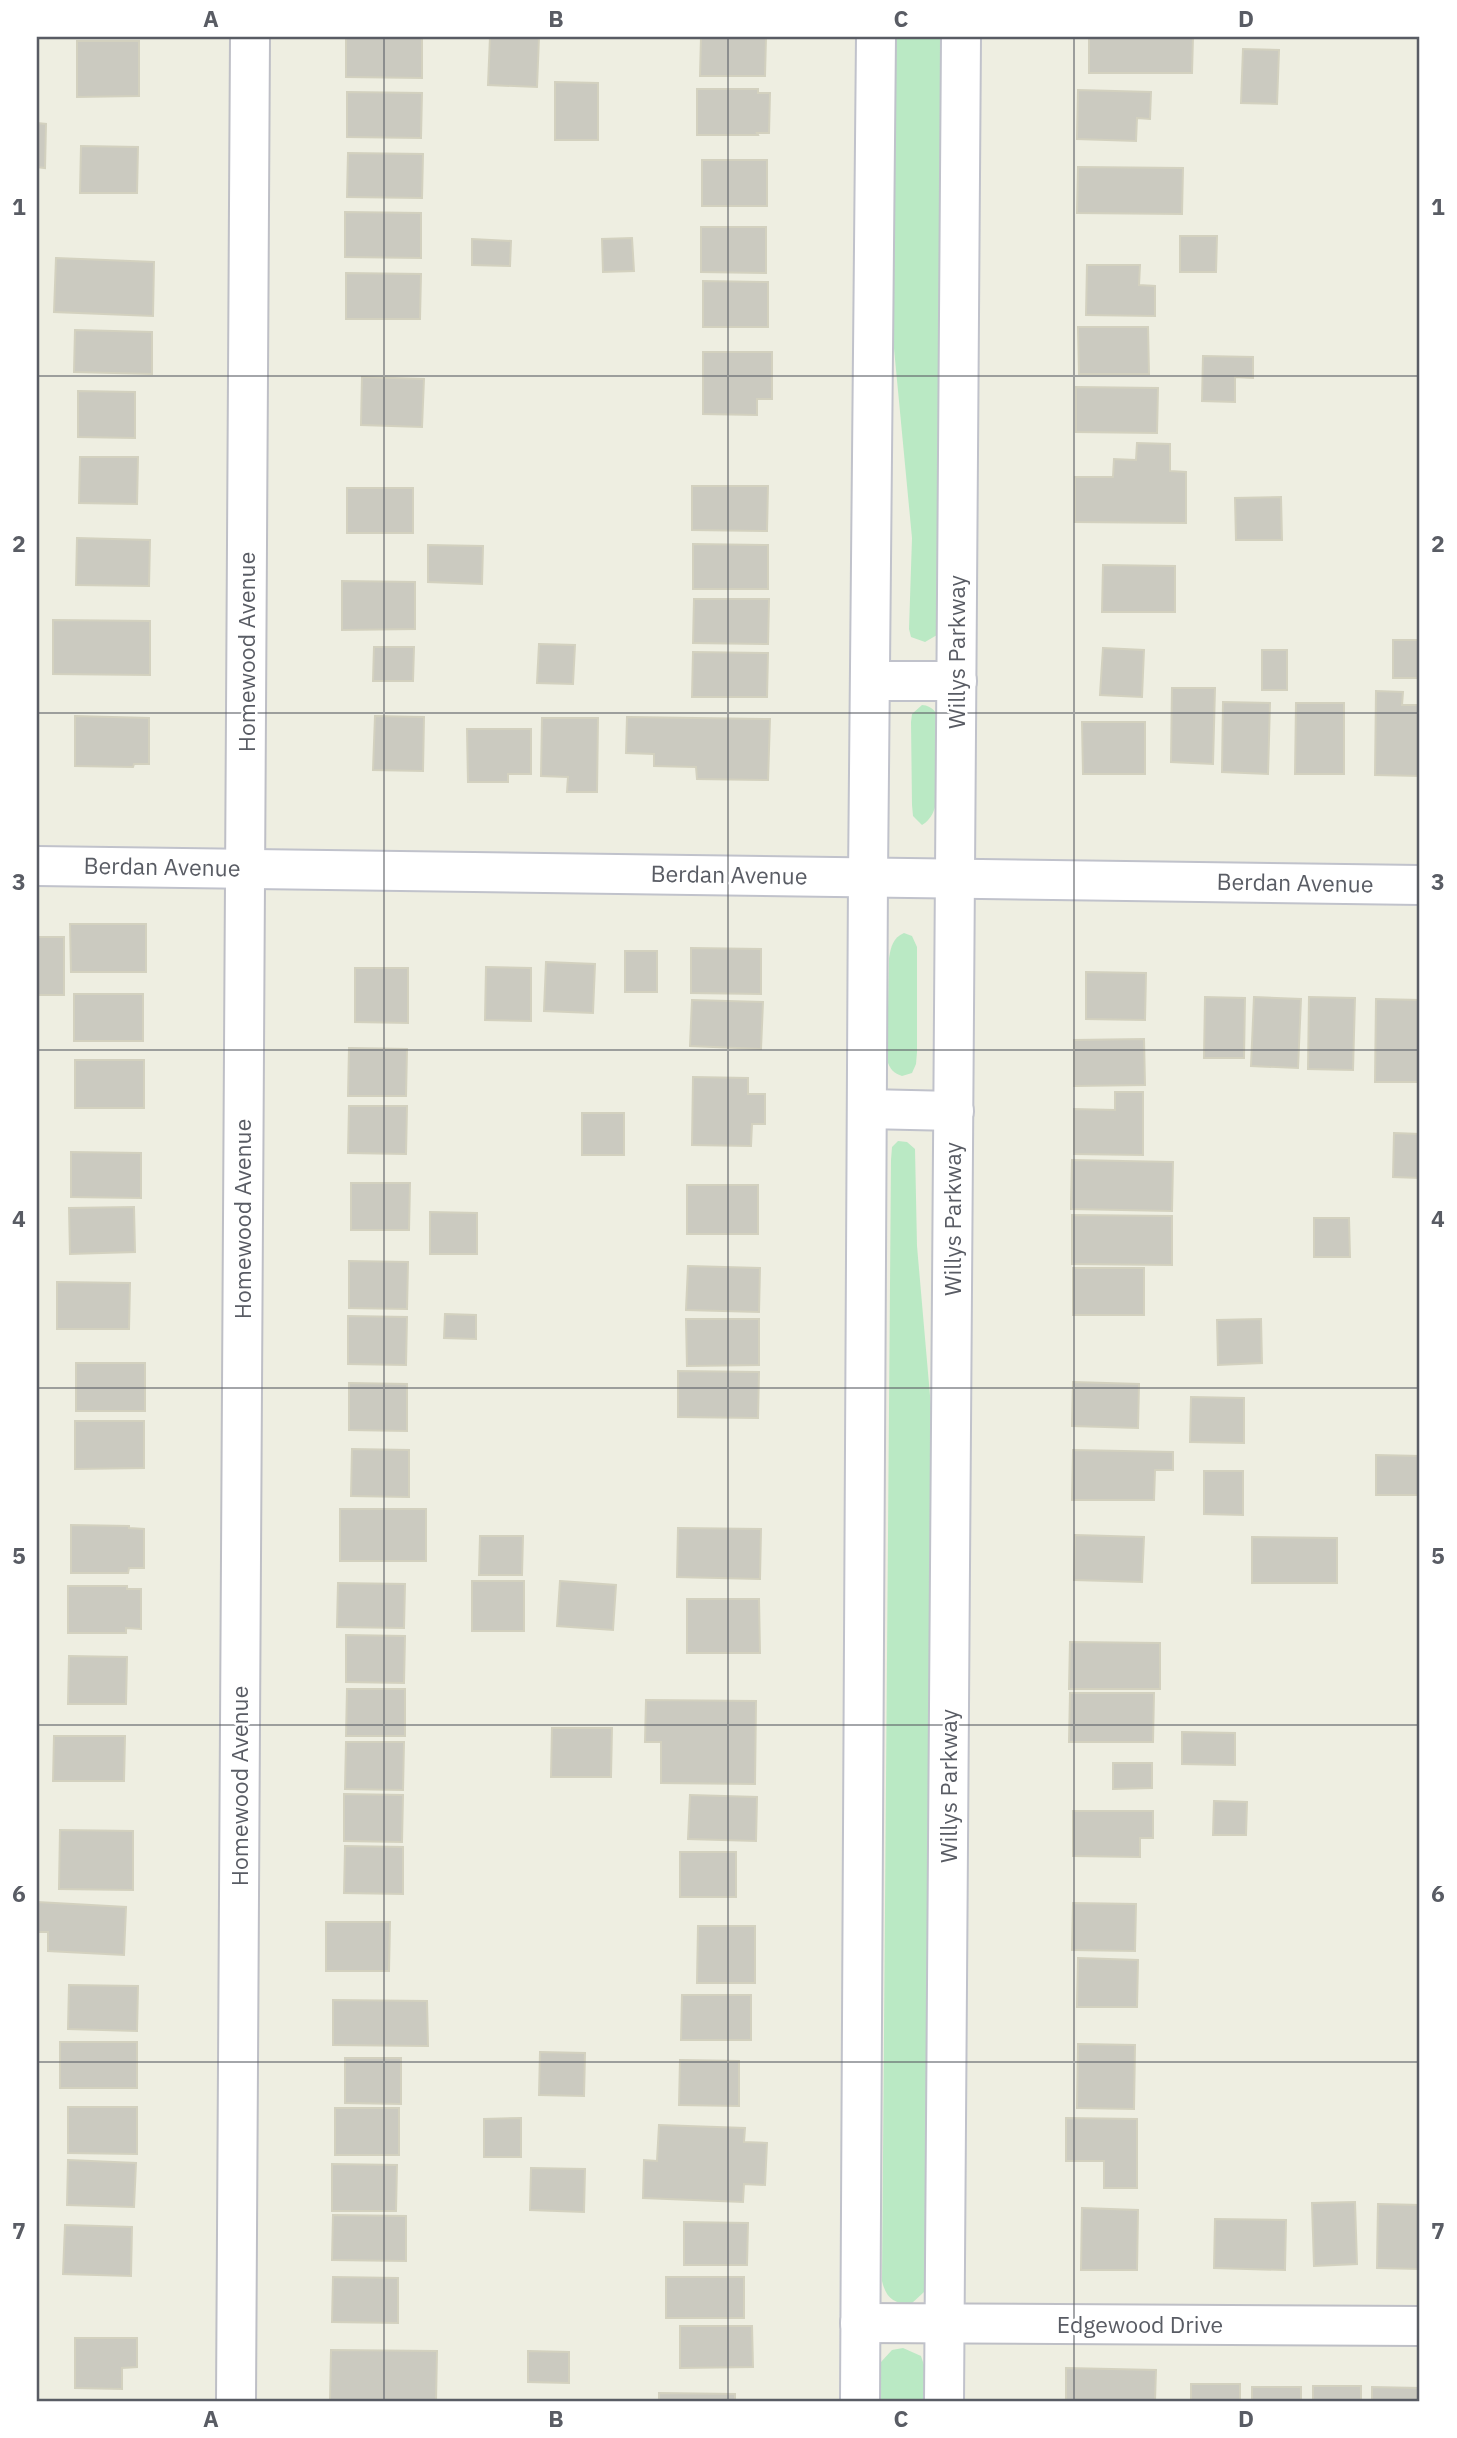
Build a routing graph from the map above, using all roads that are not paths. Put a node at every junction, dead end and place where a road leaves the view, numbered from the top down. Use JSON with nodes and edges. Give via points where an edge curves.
{"nodes":[{"id":1,"x":250,"y":37,"type":"edge"},
{"id":2,"x":876,"y":37,"type":"edge"},
{"id":3,"x":961,"y":37,"type":"edge"},
{"id":4,"x":870,"y":681,"type":"junction"},
{"id":5,"x":957,"y":681,"type":"junction"},
{"id":6,"x":37,"y":866,"type":"edge"},
{"id":7,"x":245,"y":868,"type":"junction"},
{"id":8,"x":868,"y":877,"type":"junction"},
{"id":9,"x":956,"y":878,"type":"junction"},
{"id":10,"x":1420,"y":885,"type":"edge"},
{"id":11,"x":867,"y":1109,"type":"junction"},
{"id":12,"x":954,"y":1111,"type":"junction"},
{"id":13,"x":860,"y":2323,"type":"junction"},
{"id":14,"x":944,"y":2324,"type":"junction"},
{"id":15,"x":1420,"y":2326,"type":"edge"},
{"id":16,"x":236,"y":2401,"type":"edge"},
{"id":17,"x":860,"y":2401,"type":"edge"},
{"id":18,"x":944,"y":2401,"type":"edge"}],
"edges":[{"from":1,"to":7,"type":"main road","name":"Homewood Avenue"},
{"from":2,"to":4,"type":"main road"},
{"from":3,"to":5,"type":"main road","name":"Willys Parkway"},
{"from":4,"to":5,"type":"main road"},
{"from":4,"to":8,"type":"main road"},
{"from":5,"to":9,"type":"main road","name":"Willys Parkway"},
{"from":6,"to":7,"type":"main road","name":"Berdan Avenue"},
{"from":7,"to":8,"type":"main road","name":"Berdan Avenue"},
{"from":7,"to":16,"type":"main road","name":"Homewood Avenue"},
{"from":8,"to":9,"type":"main road","name":"Berdan Avenue"},
{"from":8,"to":11,"type":"main road"},
{"from":9,"to":10,"type":"main road","name":"Berdan Avenue"},
{"from":9,"to":12,"type":"main road","name":"Willys Parkway"},
{"from":11,"to":12,"type":"main road"},
{"from":11,"to":13,"type":"main road"},
{"from":12,"to":14,"type":"main road","name":"Willys Parkway"},
{"from":13,"to":14,"type":"main road","name":"Edgewood Drive"},
{"from":13,"to":17,"type":"main road"},
{"from":14,"to":15,"type":"main road","name":"Edgewood Drive"},
{"from":14,"to":18,"type":"main road","name":"Willys Parkway"}]}
